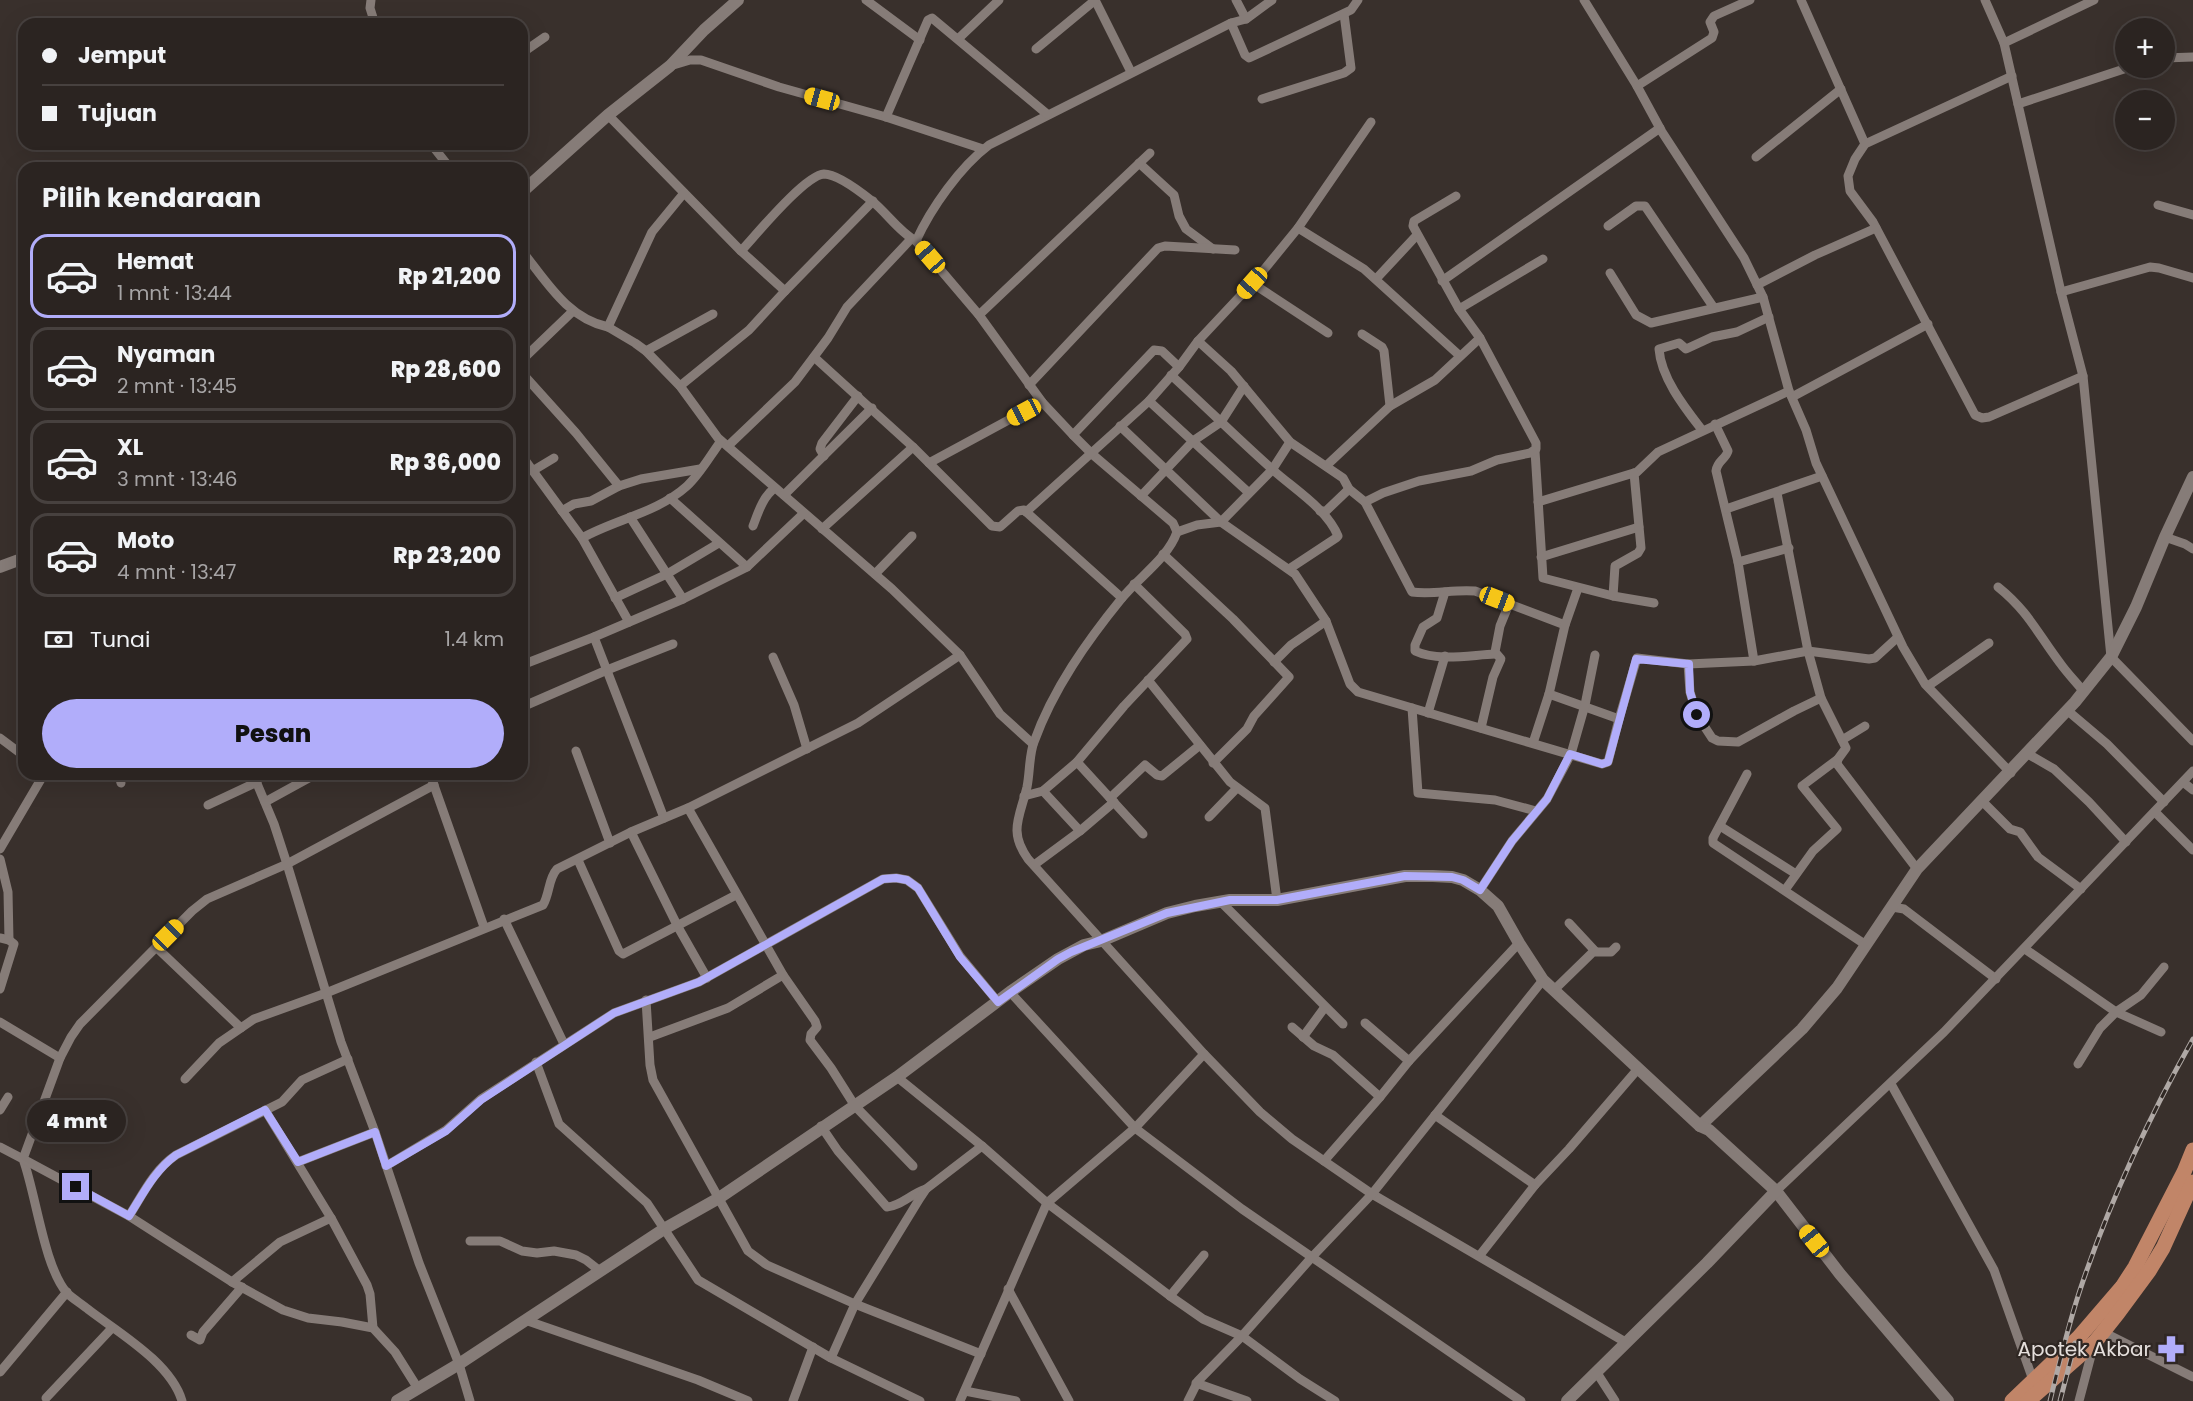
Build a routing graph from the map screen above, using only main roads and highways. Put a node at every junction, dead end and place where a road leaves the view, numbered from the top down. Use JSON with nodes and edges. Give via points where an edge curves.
{"nodes":[{"id":1,"x":2193,"y":1150,"type":"edge"},
{"id":2,"x":2190,"y":1176,"type":"edge"},
{"id":3,"x":2012,"y":1401,"type":"edge"},
{"id":4,"x":2028,"y":1401,"type":"edge"}],
"edges":[{"from":1,"to":2,"type":"main road"},
{"from":2,"to":3,"type":"main road","via":[[2122,1287],[2079,1337]]},
{"from":2,"to":4,"type":"main road","via":[[2163,1248],[2149,1271],[2099,1337]]}]}
